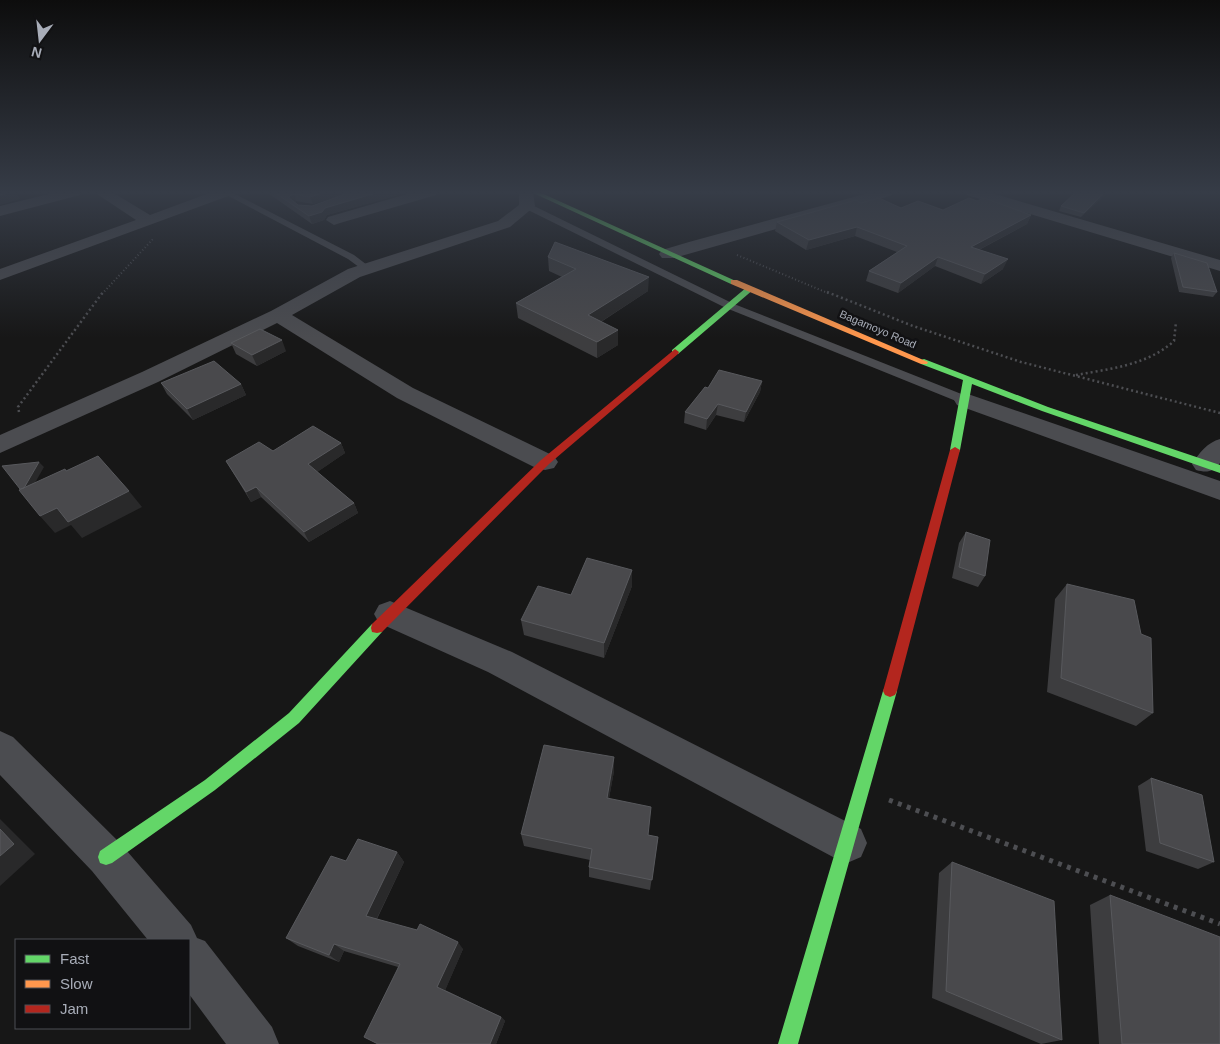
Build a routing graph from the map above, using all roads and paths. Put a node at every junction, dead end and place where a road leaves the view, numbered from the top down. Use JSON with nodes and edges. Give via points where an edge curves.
{"nodes":[{"id":1,"x":95,"y":241,"type":"edge"},
{"id":2,"x":152,"y":241,"type":"edge"},
{"id":3,"x":319,"y":241,"type":"edge"},
{"id":4,"x":452,"y":241,"type":"edge"},
{"id":5,"x":610,"y":241,"type":"edge"},
{"id":6,"x":636,"y":241,"type":"edge"},
{"id":7,"x":711,"y":241,"type":"edge"},
{"id":8,"x":1135,"y":241,"type":"edge"},
{"id":9,"x":1220,"y":248,"type":"edge"},
{"id":10,"x":668,"y":254,"type":"junction"},
{"id":11,"x":736,"y":254,"type":"dead end"},
{"id":12,"x":1199,"y":260,"type":"junction"},
{"id":13,"x":1220,"y":266,"type":"edge"},
{"id":14,"x":366,"y":268,"type":"junction"},
{"id":15,"x":0,"y":275,"type":"edge"},
{"id":16,"x":750,"y":289,"type":"junction"},
{"id":17,"x":730,"y":306,"type":"junction"},
{"id":18,"x":278,"y":315,"type":"junction"},
{"id":19,"x":1176,"y":322,"type":"dead end"},
{"id":20,"x":1073,"y":376,"type":"junction"},
{"id":21,"x":966,"y":390,"type":"junction"},
{"id":22,"x":1220,"y":413,"type":"edge"},
{"id":23,"x":2,"y":444,"type":"edge"},
{"id":24,"x":1215,"y":460,"type":"edge"},
{"id":25,"x":545,"y":462,"type":"junction"},
{"id":26,"x":1220,"y":491,"type":"edge"},
{"id":27,"x":390,"y":614,"type":"junction"},
{"id":28,"x":0,"y":749,"type":"edge"},
{"id":29,"x":863,"y":790,"type":"junction"},
{"id":30,"x":847,"y":842,"type":"junction"},
{"id":31,"x":106,"y":857,"type":"junction"},
{"id":32,"x":1220,"y":924,"type":"edge"},
{"id":33,"x":175,"y":939,"type":"edge"},
{"id":34,"x":190,"y":958,"type":"edge"},
{"id":35,"x":256,"y":1044,"type":"edge"},
{"id":36,"x":788,"y":1044,"type":"edge"}],
"edges":[{"from":1,"to":15,"type":"street"},
{"from":2,"to":23,"type":"path","via":[[107,288],[62,345],[18,407],[20,418]]},
{"from":3,"to":14,"type":"lane"},
{"from":4,"to":14,"type":"street"},
{"from":5,"to":17,"type":"lane"},
{"from":6,"to":10,"type":"main road","name":"Bagamoyo Road"},
{"from":7,"to":10,"type":"street"},
{"from":8,"to":12,"type":"street"},
{"from":9,"to":12,"type":"street"},
{"from":10,"to":16,"type":"main road","name":"Bagamoyo Road"},
{"from":11,"to":20,"type":"path","via":[[942,337]]},
{"from":12,"to":13,"type":"street"},
{"from":14,"to":18,"type":"street"},
{"from":16,"to":17,"type":"main road"},
{"from":16,"to":21,"type":"main road","name":"Bagamoyo Road"},
{"from":17,"to":21,"type":"lane"},
{"from":17,"to":25,"type":"main road"},
{"from":18,"to":23,"type":"street"},
{"from":18,"to":25,"type":"street","via":[[405,392]]},
{"from":19,"to":20,"type":"path","via":[[1174,341],[1161,350],[1113,369]]},
{"from":20,"to":22,"type":"path"},
{"from":21,"to":24,"type":"main road","name":"Bagamoyo Road"},
{"from":21,"to":26,"type":"street"},
{"from":21,"to":29,"type":"main road","via":[[922,575]]},
{"from":25,"to":27,"type":"main road"},
{"from":27,"to":30,"type":"street","via":[[500,662]]},
{"from":27,"to":31,"type":"main road","via":[[294,718],[210,785]]},
{"from":28,"to":31,"type":"street"},
{"from":29,"to":30,"type":"main road"},
{"from":29,"to":32,"type":"path"},
{"from":30,"to":36,"type":"main road"},
{"from":31,"to":33,"type":"street"},
{"from":34,"to":35,"type":"street"}]}
